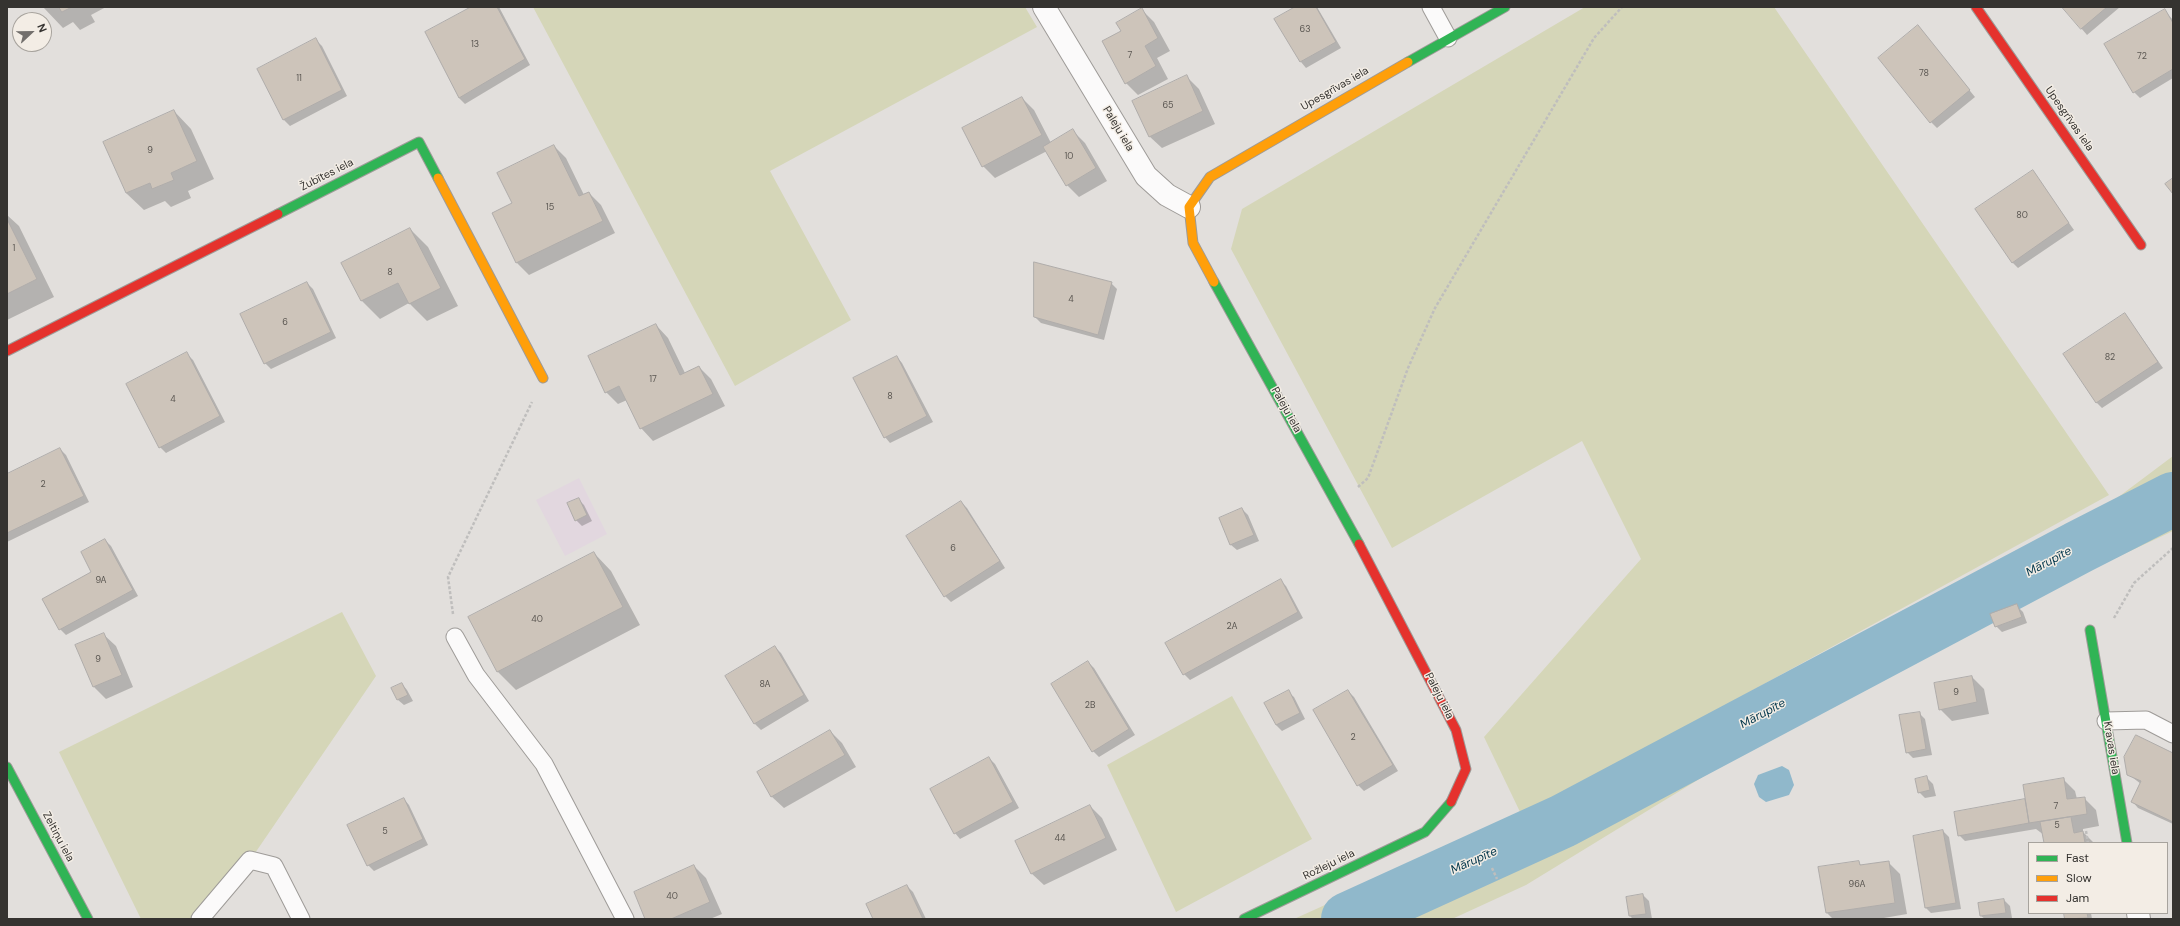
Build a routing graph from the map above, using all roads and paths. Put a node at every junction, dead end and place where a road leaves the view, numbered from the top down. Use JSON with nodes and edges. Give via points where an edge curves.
{"nodes":[{"id":1,"x":1044,"y":7,"type":"edge"},
{"id":2,"x":1431,"y":7,"type":"edge"},
{"id":3,"x":1505,"y":7,"type":"edge"},
{"id":4,"x":1622,"y":7,"type":"edge"},
{"id":5,"x":1976,"y":7,"type":"edge"},
{"id":6,"x":1448,"y":38,"type":"junction"},
{"id":7,"x":1189,"y":207,"type":"junction"},
{"id":8,"x":2141,"y":245,"type":"dead end"},
{"id":9,"x":7,"y":351,"type":"edge"},
{"id":10,"x":543,"y":378,"type":"joint"},
{"id":11,"x":1357,"y":488,"type":"dead end"},
{"id":12,"x":2173,"y":548,"type":"edge"},
{"id":13,"x":2090,"y":630,"type":"dead end"},
{"id":14,"x":455,"y":637,"type":"joint"},
{"id":15,"x":2094,"y":653,"type":"junction"},
{"id":16,"x":2106,"y":721,"type":"junction"},
{"id":17,"x":2173,"y":734,"type":"edge"},
{"id":18,"x":7,"y":767,"type":"edge"},
{"id":19,"x":2086,"y":831,"type":"dead end"},
{"id":20,"x":1426,"y":832,"type":"joint"},
{"id":21,"x":2088,"y":842,"type":"edge"},
{"id":22,"x":2126,"y":842,"type":"edge"},
{"id":23,"x":1492,"y":868,"type":"dead end"},
{"id":24,"x":1497,"y":879,"type":"dead end"},
{"id":25,"x":87,"y":918,"type":"edge"},
{"id":26,"x":200,"y":919,"type":"edge"},
{"id":27,"x":301,"y":919,"type":"edge"},
{"id":28,"x":625,"y":919,"type":"edge"},
{"id":29,"x":1244,"y":919,"type":"edge"}],
"edges":[{"from":1,"to":7,"type":"street","name":"Paleju iela","via":[[1146,176],[1167,195]]},
{"from":2,"to":6,"type":"lane"},
{"from":3,"to":6,"type":"street","name":"Upesgrīvas iela"},
{"from":4,"to":11,"type":"path","via":[[1594,38],[1435,308],[1408,368],[1368,478]]},
{"from":5,"to":8,"type":"street","name":"Upesgrīvas iela"},
{"from":6,"to":7,"type":"street","name":"Upesgrīvas iela","via":[[1225,166],[1210,177]]},
{"from":7,"to":20,"type":"street","name":"Paleju iela","via":[[1193,243],[1387,595],[1456,730],[1466,769],[1454,799]]},
{"from":9,"to":10,"type":"street","name":"Žubītes iela","via":[[419,142]]},
{"from":10,"to":14,"type":"path","via":[[448,577]]},
{"from":12,"to":15,"type":"path","via":[[2134,583]]},
{"from":13,"to":15,"type":"street","name":"Kravas iela"},
{"from":14,"to":28,"type":"lane","via":[[476,675],[544,764]]},
{"from":15,"to":16,"type":"street","name":"Kravas iela"},
{"from":16,"to":17,"type":"lane","via":[[2146,720]]},
{"from":16,"to":22,"type":"street","name":"Kravas iela"},
{"from":18,"to":25,"type":"street","name":"Zeltiņu iela"},
{"from":19,"to":21,"type":"path"},
{"from":20,"to":29,"type":"street","name":"Rožleju iela"},
{"from":23,"to":24,"type":"path"},
{"from":26,"to":27,"type":"lane","via":[[250,860],[274,866]]}]}
